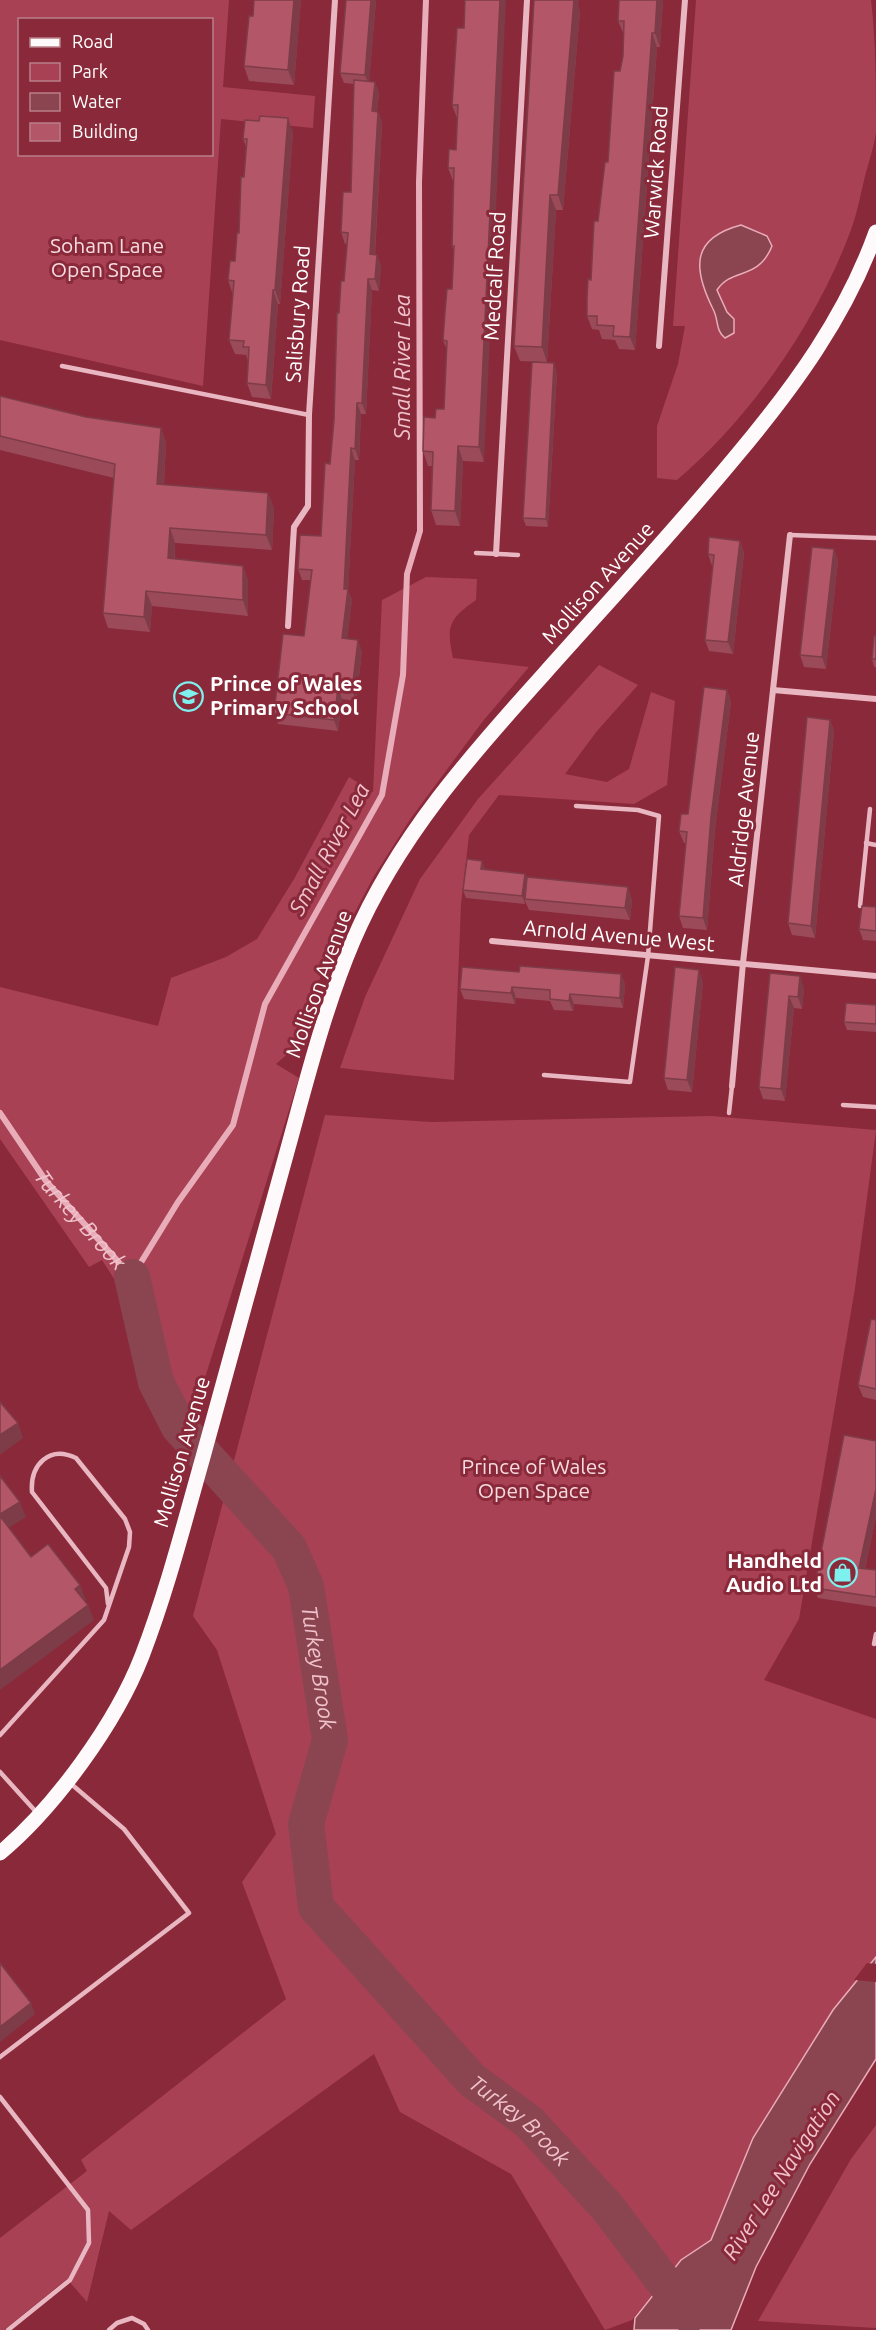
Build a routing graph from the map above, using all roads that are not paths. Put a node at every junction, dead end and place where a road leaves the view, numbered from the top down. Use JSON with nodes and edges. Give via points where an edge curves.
{"nodes":[{"id":1,"x":334,"y":0,"type":"edge"},
{"id":2,"x":527,"y":0,"type":"edge"},
{"id":3,"x":686,"y":0,"type":"edge"},
{"id":4,"x":876,"y":232,"type":"edge"},
{"id":5,"x":658,"y":346,"type":"dead end"},
{"id":6,"x":62,"y":366,"type":"dead end"},
{"id":7,"x":309,"y":416,"type":"junction"},
{"id":8,"x":790,"y":535,"type":"joint"},
{"id":9,"x":876,"y":538,"type":"edge"},
{"id":10,"x":476,"y":553,"type":"dead end"},
{"id":11,"x":496,"y":554,"type":"junction"},
{"id":12,"x":518,"y":555,"type":"dead end"},
{"id":13,"x":288,"y":626,"type":"dead end"},
{"id":14,"x":774,"y":690,"type":"junction"},
{"id":15,"x":876,"y":699,"type":"edge"},
{"id":16,"x":576,"y":806,"type":"dead end"},
{"id":17,"x":870,"y":809,"type":"dead end"},
{"id":18,"x":866,"y":843,"type":"junction"},
{"id":19,"x":876,"y":845,"type":"edge"},
{"id":20,"x":860,"y":906,"type":"edge"},
{"id":21,"x":492,"y":941,"type":"dead end"},
{"id":22,"x":648,"y":956,"type":"junction"},
{"id":23,"x":743,"y":963,"type":"junction"},
{"id":24,"x":876,"y":976,"type":"edge"},
{"id":25,"x":544,"y":1075,"type":"dead end"},
{"id":26,"x":732,"y":1086,"type":"joint"},
{"id":27,"x":843,"y":1105,"type":"dead end"},
{"id":28,"x":876,"y":1107,"type":"edge"},
{"id":29,"x":729,"y":1113,"type":"dead end"},
{"id":30,"x":108,"y":1604,"type":"junction"},
{"id":31,"x":876,"y":1634,"type":"edge"},
{"id":32,"x":874,"y":1644,"type":"dead end"},
{"id":33,"x":0,"y":1736,"type":"edge"},
{"id":34,"x":0,"y":1773,"type":"edge"},
{"id":35,"x":67,"y":1781,"type":"junction"},
{"id":36,"x":40,"y":1816,"type":"junction"},
{"id":37,"x":0,"y":1853,"type":"edge"},
{"id":38,"x":0,"y":2057,"type":"edge"},
{"id":39,"x":0,"y":2097,"type":"edge"},
{"id":40,"x":8,"y":2330,"type":"edge"},
{"id":41,"x":109,"y":2330,"type":"edge"},
{"id":42,"x":148,"y":2330,"type":"edge"}],
"edges":[{"from":1,"to":7,"type":"street","name":"Salisbury Road"},
{"from":2,"to":11,"type":"street","name":"Medcalf Road"},
{"from":3,"to":5,"type":"street","name":"Warwick Road"},
{"from":4,"to":35,"type":"main road","name":"Mollison Avenue","via":[[840,313],[783,400],[692,509],[447,783],[396,858],[353,941],[312,1059],[195,1485],[141,1660],[108,1720]]},
{"from":6,"to":7,"type":"lane"},
{"from":7,"to":13,"type":"street","name":"Salisbury Road","via":[[308,506],[294,528]]},
{"from":8,"to":9,"type":"lane"},
{"from":8,"to":14,"type":"street","name":"Aldridge Avenue"},
{"from":10,"to":11,"type":"lane"},
{"from":11,"to":12,"type":"lane"},
{"from":14,"to":15,"type":"street"},
{"from":14,"to":23,"type":"street","name":"Aldridge Avenue"},
{"from":16,"to":22,"type":"lane","via":[[638,810],[659,816]]},
{"from":17,"to":18,"type":"lane"},
{"from":18,"to":19,"type":"lane"},
{"from":18,"to":20,"type":"lane"},
{"from":21,"to":22,"type":"street","name":"Arnold Avenue West"},
{"from":22,"to":23,"type":"street","name":"Arnold Avenue West"},
{"from":22,"to":25,"type":"lane","via":[[630,1082]]},
{"from":23,"to":24,"type":"street","name":"Arnold Avenue West"},
{"from":23,"to":26,"type":"street","name":"Aldridge Avenue"},
{"from":26,"to":29,"type":"lane"},
{"from":27,"to":28,"type":"lane"},
{"from":30,"to":30,"type":"lane","via":[[106,1588],[32,1492],[31,1479],[44,1458],[66,1453],[76,1458],[125,1519],[130,1532],[129,1547]]},
{"from":30,"to":33,"type":"lane","via":[[104,1620],[96,1630]]},
{"from":31,"to":32,"type":"lane"},
{"from":34,"to":36,"type":"lane"},
{"from":35,"to":36,"type":"main road","name":"Mollison Avenue"},
{"from":35,"to":38,"type":"lane","via":[[124,1829],[189,1913]]},
{"from":36,"to":37,"type":"main road","name":"Mollison Avenue"},
{"from":39,"to":40,"type":"lane","via":[[88,2210],[89,2242],[70,2280]]},
{"from":41,"to":42,"type":"lane","via":[[132,2318]]}]}
